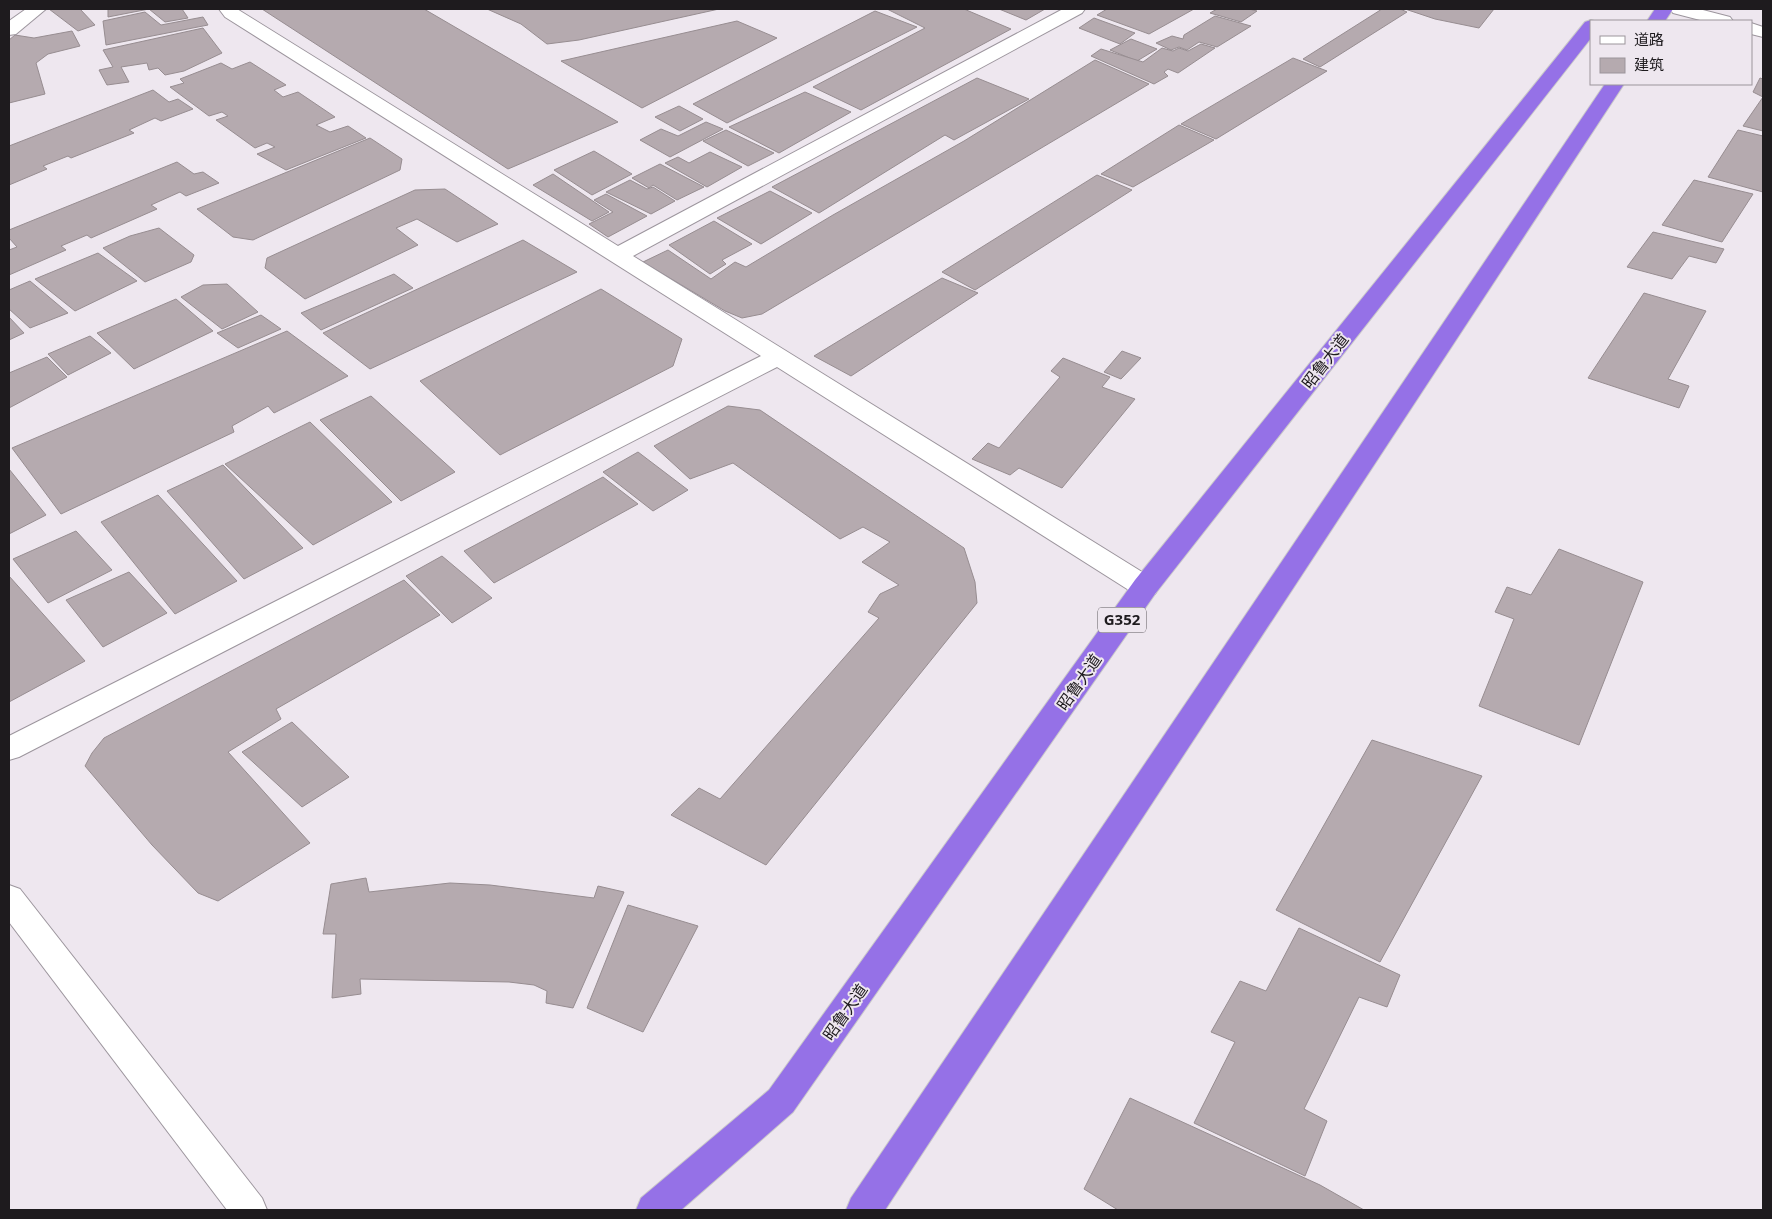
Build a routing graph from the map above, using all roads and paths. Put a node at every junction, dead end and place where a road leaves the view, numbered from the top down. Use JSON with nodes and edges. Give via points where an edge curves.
{"nodes":[{"id":1,"x":36,"y":9,"type":"edge"},
{"id":2,"x":228,"y":9,"type":"edge"},
{"id":3,"x":1076,"y":9,"type":"edge"},
{"id":4,"x":1664,"y":9,"type":"edge"},
{"id":5,"x":1679,"y":9,"type":"edge"},
{"id":6,"x":1657,"y":20,"type":"edge"},
{"id":7,"x":1720,"y":20,"type":"edge"},
{"id":8,"x":1590,"y":27,"type":"edge"},
{"id":9,"x":9,"y":30,"type":"edge"},
{"id":10,"x":1613,"y":85,"type":"edge"},
{"id":11,"x":618,"y":255,"type":"junction"},
{"id":12,"x":778,"y":357,"type":"junction"},
{"id":13,"x":1145,"y":587,"type":"junction"},
{"id":14,"x":9,"y":749,"type":"edge"},
{"id":15,"x":9,"y":898,"type":"edge"},
{"id":16,"x":249,"y":1210,"type":"edge"},
{"id":17,"x":654,"y":1210,"type":"edge"},
{"id":18,"x":864,"y":1210,"type":"edge"}],
"edges":[{"from":1,"to":9,"type":"street"},
{"from":2,"to":11,"type":"street"},
{"from":3,"to":11,"type":"street"},
{"from":4,"to":6,"type":"highway"},
{"from":5,"to":7,"type":"street"},
{"from":8,"to":13,"type":"highway","name":"昭鲁大道","number":"G352"},
{"from":10,"to":18,"type":"highway"},
{"from":11,"to":12,"type":"street"},
{"from":12,"to":13,"type":"street"},
{"from":12,"to":14,"type":"street"},
{"from":13,"to":17,"type":"highway","name":"昭鲁大道","number":"G352","via":[[781,1101]]},
{"from":15,"to":16,"type":"street"}]}
